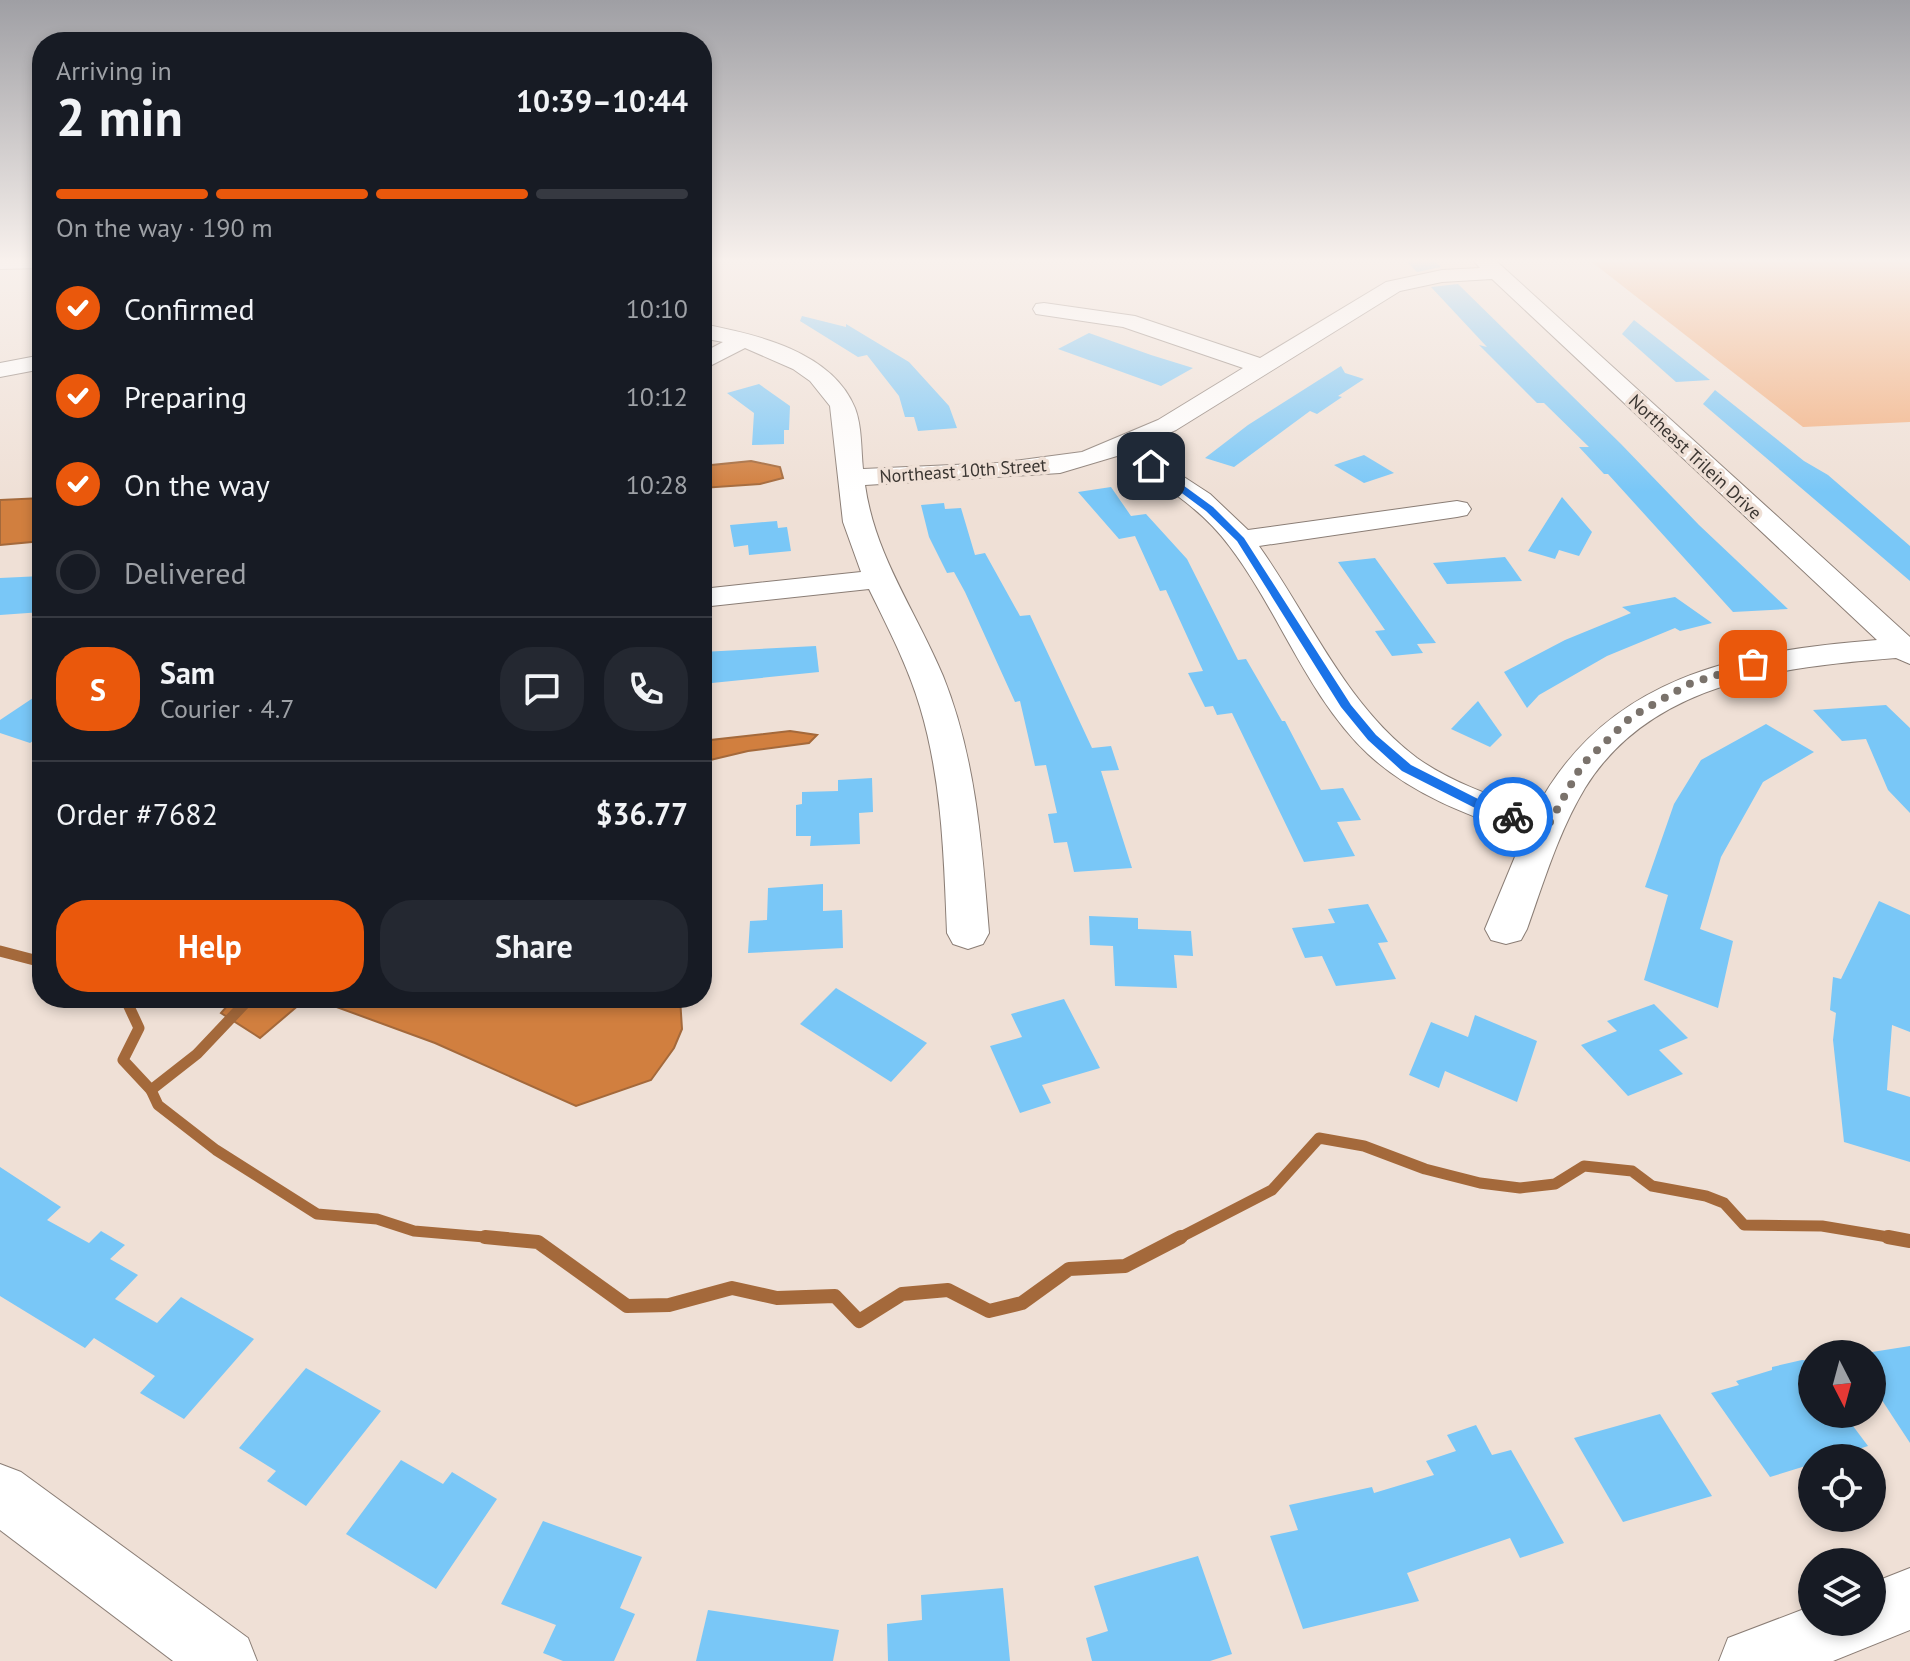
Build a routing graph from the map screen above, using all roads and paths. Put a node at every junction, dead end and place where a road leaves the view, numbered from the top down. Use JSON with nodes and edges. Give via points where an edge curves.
{"nodes":[{"id":1,"x":727,"y":337,"type":"edge"},
{"id":2,"x":1173,"y":337,"type":"edge"},
{"id":3,"x":1312,"y":337,"type":"edge"},
{"id":4,"x":1565,"y":337,"type":"edge"},
{"id":5,"x":742,"y":340,"type":"junction"},
{"id":6,"x":712,"y":357,"type":"edge"},
{"id":7,"x":32,"y":364,"type":"edge"},
{"id":8,"x":1263,"y":367,"type":"junction"},
{"id":9,"x":0,"y":370,"type":"edge"},
{"id":10,"x":1117,"y":445,"type":"junction"},
{"id":11,"x":852,"y":470,"type":"junction"},
{"id":12,"x":1457,"y":509,"type":"dead end"},
{"id":13,"x":1241,"y":540,"type":"junction"},
{"id":14,"x":877,"y":579,"type":"junction"},
{"id":15,"x":712,"y":597,"type":"edge"},
{"id":16,"x":1907,"y":651,"type":"edge"},
{"id":17,"x":1546,"y":829,"type":"junction"},
{"id":18,"x":1506,"y":929,"type":"dead end"},
{"id":19,"x":968,"y":933,"type":"dead end"},
{"id":20,"x":0,"y":1493,"type":"edge"},
{"id":21,"x":1910,"y":1599,"type":"edge"},
{"id":22,"x":1886,"y":1608,"type":"edge"},
{"id":23,"x":1816,"y":1636,"type":"edge"},
{"id":24,"x":225,"y":1661,"type":"edge"},
{"id":25,"x":1751,"y":1661,"type":"edge"}],
"edges":[{"from":1,"to":5,"type":"street"},
{"from":2,"to":8,"type":"street"},
{"from":3,"to":8,"type":"street","name":"Northeast 10th Street"},
{"from":4,"to":16,"type":"street","name":"Northeast Trilein Drive"},
{"from":5,"to":6,"type":"street"},
{"from":5,"to":11,"type":"street","via":[[802,365],[833,393],[842,406]]},
{"from":7,"to":9,"type":"street"},
{"from":8,"to":10,"type":"street","name":"Northeast 10th Street","via":[[1167,425]]},
{"from":10,"to":11,"type":"street","name":"Northeast 10th Street","via":[[1060,465],[998,471]]},
{"from":10,"to":13,"type":"street","via":[[1209,509]]},
{"from":11,"to":14,"type":"street","via":[[858,528]]},
{"from":12,"to":13,"type":"street"},
{"from":13,"to":17,"type":"street","via":[[1347,707],[1372,737],[1407,768],[1482,806]]},
{"from":14,"to":15,"type":"street"},
{"from":14,"to":19,"type":"street","via":[[926,678],[951,755],[960,799]]},
{"from":16,"to":17,"type":"street","via":[[1753,664],[1691,683],[1631,717],[1582,765]]},
{"from":17,"to":18,"type":"street"},
{"from":20,"to":24,"type":"street"},
{"from":21,"to":22,"type":"street"},
{"from":23,"to":25,"type":"street"}]}
